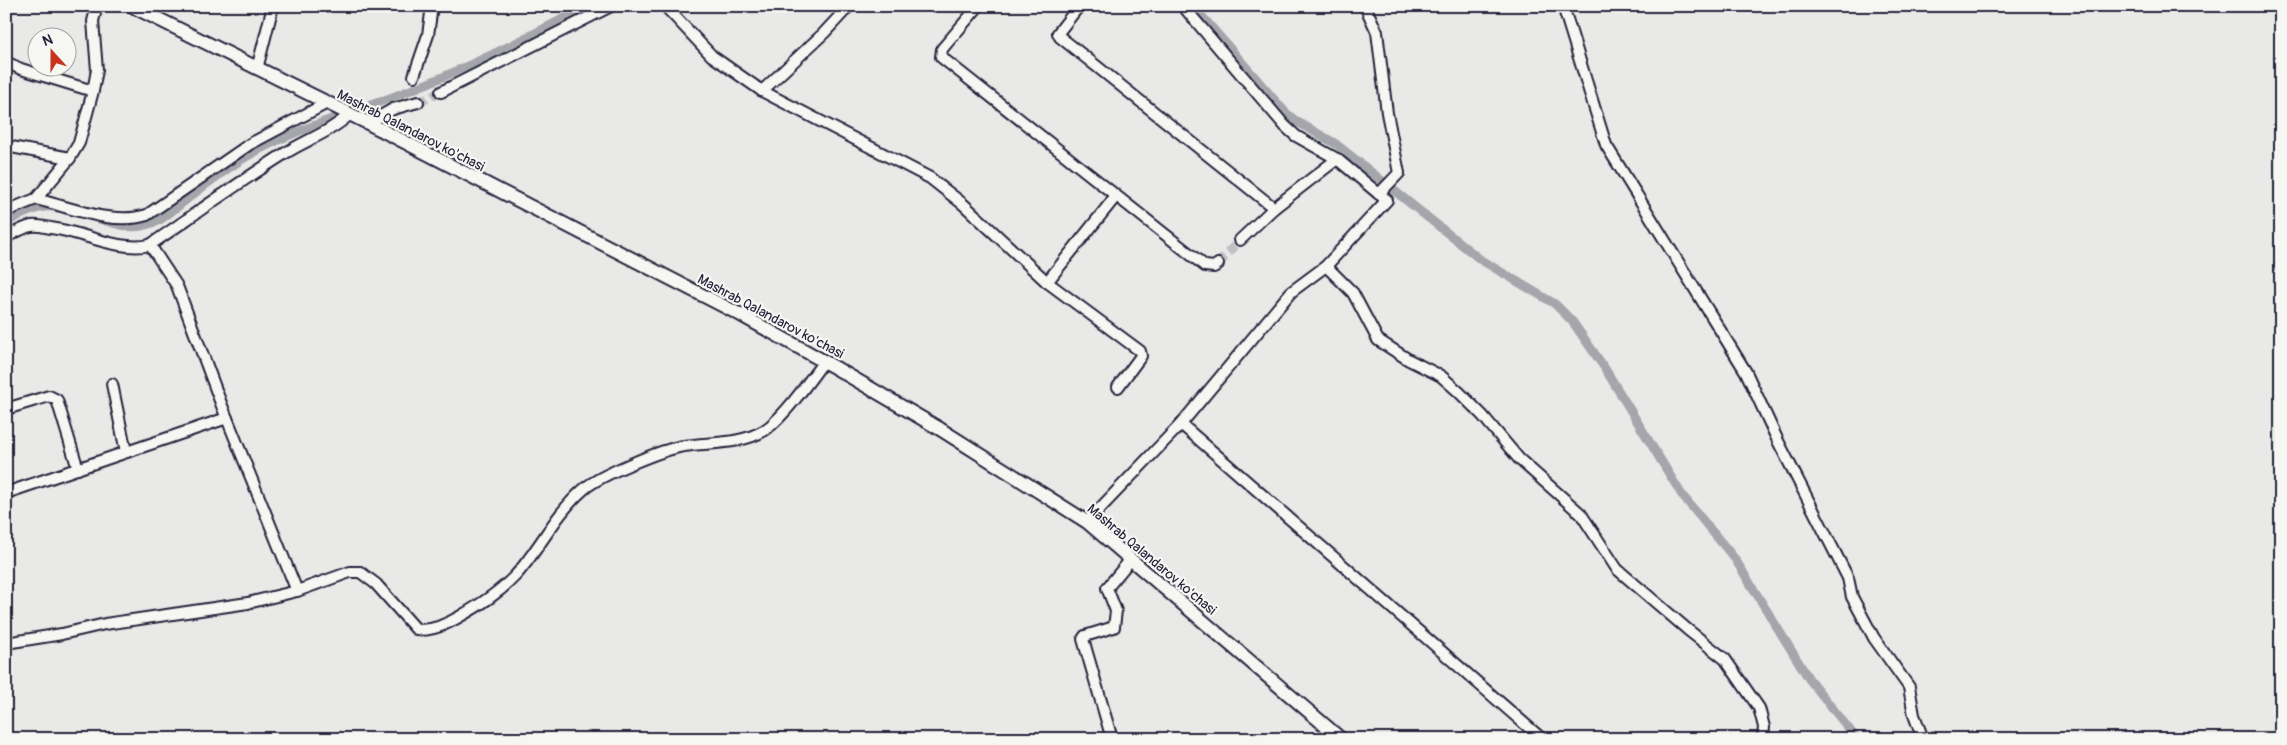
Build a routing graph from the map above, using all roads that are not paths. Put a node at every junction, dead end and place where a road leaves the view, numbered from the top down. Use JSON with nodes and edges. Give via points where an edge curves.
{"nodes":[{"id":1,"x":97,"y":6,"type":"edge"},
{"id":2,"x":132,"y":6,"type":"edge"},
{"id":3,"x":273,"y":6,"type":"edge"},
{"id":4,"x":432,"y":6,"type":"edge"},
{"id":5,"x":611,"y":6,"type":"edge"},
{"id":6,"x":665,"y":6,"type":"edge"},
{"id":7,"x":849,"y":6,"type":"edge"},
{"id":8,"x":976,"y":6,"type":"edge"},
{"id":9,"x":1079,"y":6,"type":"edge"},
{"id":10,"x":1184,"y":6,"type":"edge"},
{"id":11,"x":1365,"y":6,"type":"edge"},
{"id":12,"x":1563,"y":6,"type":"edge"},
{"id":13,"x":6,"y":62,"type":"edge"},
{"id":14,"x":257,"y":69,"type":"junction"},
{"id":15,"x":414,"y":76,"type":"dead end"},
{"id":16,"x":93,"y":92,"type":"junction"},
{"id":17,"x":441,"y":92,"type":"tunnel mouth"},
{"id":18,"x":762,"y":92,"type":"junction"},
{"id":19,"x":418,"y":102,"type":"tunnel mouth"},
{"id":20,"x":328,"y":103,"type":"junction"},
{"id":21,"x":350,"y":114,"type":"junction"},
{"id":22,"x":365,"y":122,"type":"junction"},
{"id":23,"x":6,"y":146,"type":"edge"},
{"id":24,"x":70,"y":158,"type":"junction"},
{"id":25,"x":1337,"y":159,"type":"junction"},
{"id":26,"x":1381,"y":192,"type":"junction"},
{"id":27,"x":1116,"y":196,"type":"junction"},
{"id":28,"x":36,"y":199,"type":"junction"},
{"id":29,"x":1274,"y":208,"type":"junction"},
{"id":30,"x":6,"y":211,"type":"edge"},
{"id":31,"x":6,"y":237,"type":"edge"},
{"id":32,"x":1240,"y":240,"type":"tunnel mouth"},
{"id":33,"x":150,"y":245,"type":"junction"},
{"id":34,"x":1218,"y":264,"type":"dead end"},
{"id":35,"x":1326,"y":266,"type":"junction"},
{"id":36,"x":1047,"y":282,"type":"junction"},
{"id":37,"x":824,"y":361,"type":"junction"},
{"id":38,"x":112,"y":384,"type":"dead end"},
{"id":39,"x":1118,"y":387,"type":"dead end"},
{"id":40,"x":6,"y":409,"type":"edge"},
{"id":41,"x":227,"y":418,"type":"junction"},
{"id":42,"x":1181,"y":424,"type":"junction"},
{"id":43,"x":126,"y":452,"type":"junction"},
{"id":44,"x":78,"y":469,"type":"junction"},
{"id":45,"x":6,"y":493,"type":"edge"},
{"id":46,"x":1086,"y":522,"type":"junction"},
{"id":47,"x":1130,"y":559,"type":"junction"},
{"id":48,"x":297,"y":591,"type":"junction"},
{"id":49,"x":6,"y":643,"type":"edge"},
{"id":50,"x":1112,"y":739,"type":"edge"},
{"id":51,"x":1341,"y":739,"type":"edge"},
{"id":52,"x":1542,"y":739,"type":"edge"},
{"id":53,"x":1763,"y":739,"type":"edge"},
{"id":54,"x":1923,"y":739,"type":"edge"}],
"edges":[{"from":1,"to":16,"type":"street","via":[[93,21],[97,70]]},
{"from":2,"to":14,"type":"main road","name":"Mashrab Qalandarov ko'chasi"},
{"from":3,"to":14,"type":"street"},
{"from":4,"to":15,"type":"street","via":[[428,36]]},
{"from":5,"to":17,"type":"street"},
{"from":6,"to":18,"type":"street","via":[[712,56]]},
{"from":7,"to":18,"type":"street"},
{"from":8,"to":27,"type":"street","via":[[942,49],[942,58]]},
{"from":9,"to":29,"type":"street","via":[[1058,33],[1060,37]]},
{"from":10,"to":25,"type":"street","via":[[1285,126],[1296,136]]},
{"from":11,"to":26,"type":"street","via":[[1377,32],[1387,113],[1399,173]]},
{"from":12,"to":54,"type":"street","via":[[1606,146],[1746,372],[1848,578],[1852,597],[1874,638],[1909,687]]},
{"from":13,"to":16,"type":"street"},
{"from":14,"to":20,"type":"main road","name":"Mashrab Qalandarov ko'chasi"},
{"from":16,"to":24,"type":"street"},
{"from":18,"to":36,"type":"street","via":[[930,178]]},
{"from":19,"to":22,"type":"street"},
{"from":20,"to":21,"type":"main road","name":"Mashrab Qalandarov ko'chasi"},
{"from":20,"to":28,"type":"street","via":[[250,144],[147,215],[112,218]]},
{"from":21,"to":22,"type":"main road","name":"Mashrab Qalandarov ko'chasi"},
{"from":21,"to":33,"type":"street","via":[[337,127],[296,146]]},
{"from":22,"to":37,"type":"main road","name":"Mashrab Qalandarov ko'chasi"},
{"from":23,"to":24,"type":"street"},
{"from":24,"to":28,"type":"street"},
{"from":25,"to":26,"type":"street"},
{"from":25,"to":29,"type":"street"},
{"from":26,"to":35,"type":"street","via":[[1387,200]]},
{"from":27,"to":34,"type":"street","via":[[1205,266]]},
{"from":27,"to":36,"type":"street"},
{"from":28,"to":30,"type":"street"},
{"from":29,"to":32,"type":"street"},
{"from":31,"to":33,"type":"street","via":[[38,226],[68,230],[119,245]]},
{"from":33,"to":41,"type":"street","via":[[177,286]]},
{"from":35,"to":42,"type":"street","via":[[1291,292]]},
{"from":35,"to":53,"type":"street","via":[[1353,293],[1378,340],[1441,376],[1459,392],[1519,458],[1580,514],[1616,569],[1725,659],[1758,708],[1764,727]]},
{"from":36,"to":39,"type":"street","via":[[1140,351],[1141,356]]},
{"from":37,"to":46,"type":"main road","name":"Mashrab Qalandarov ko'chasi","via":[[940,429]]},
{"from":37,"to":48,"type":"street","via":[[766,429],[748,438],[683,446],[596,481],[557,519],[517,574],[488,601],[452,621],[416,629],[376,584],[360,572],[350,572]]},
{"from":38,"to":43,"type":"street"},
{"from":40,"to":44,"type":"street","via":[[54,397]]},
{"from":41,"to":43,"type":"street"},
{"from":41,"to":48,"type":"street"},
{"from":42,"to":46,"type":"street"},
{"from":42,"to":52,"type":"street"},
{"from":43,"to":44,"type":"street"},
{"from":44,"to":45,"type":"street"},
{"from":46,"to":47,"type":"main road","name":"Mashrab Qalandarov ko'chasi"},
{"from":47,"to":50,"type":"street","via":[[1107,588],[1116,611],[1114,627],[1085,636],[1083,640]]},
{"from":47,"to":51,"type":"main road","name":"Mashrab Qalandarov ko'chasi"},
{"from":48,"to":49,"type":"street","via":[[248,603],[105,624]]}]}
